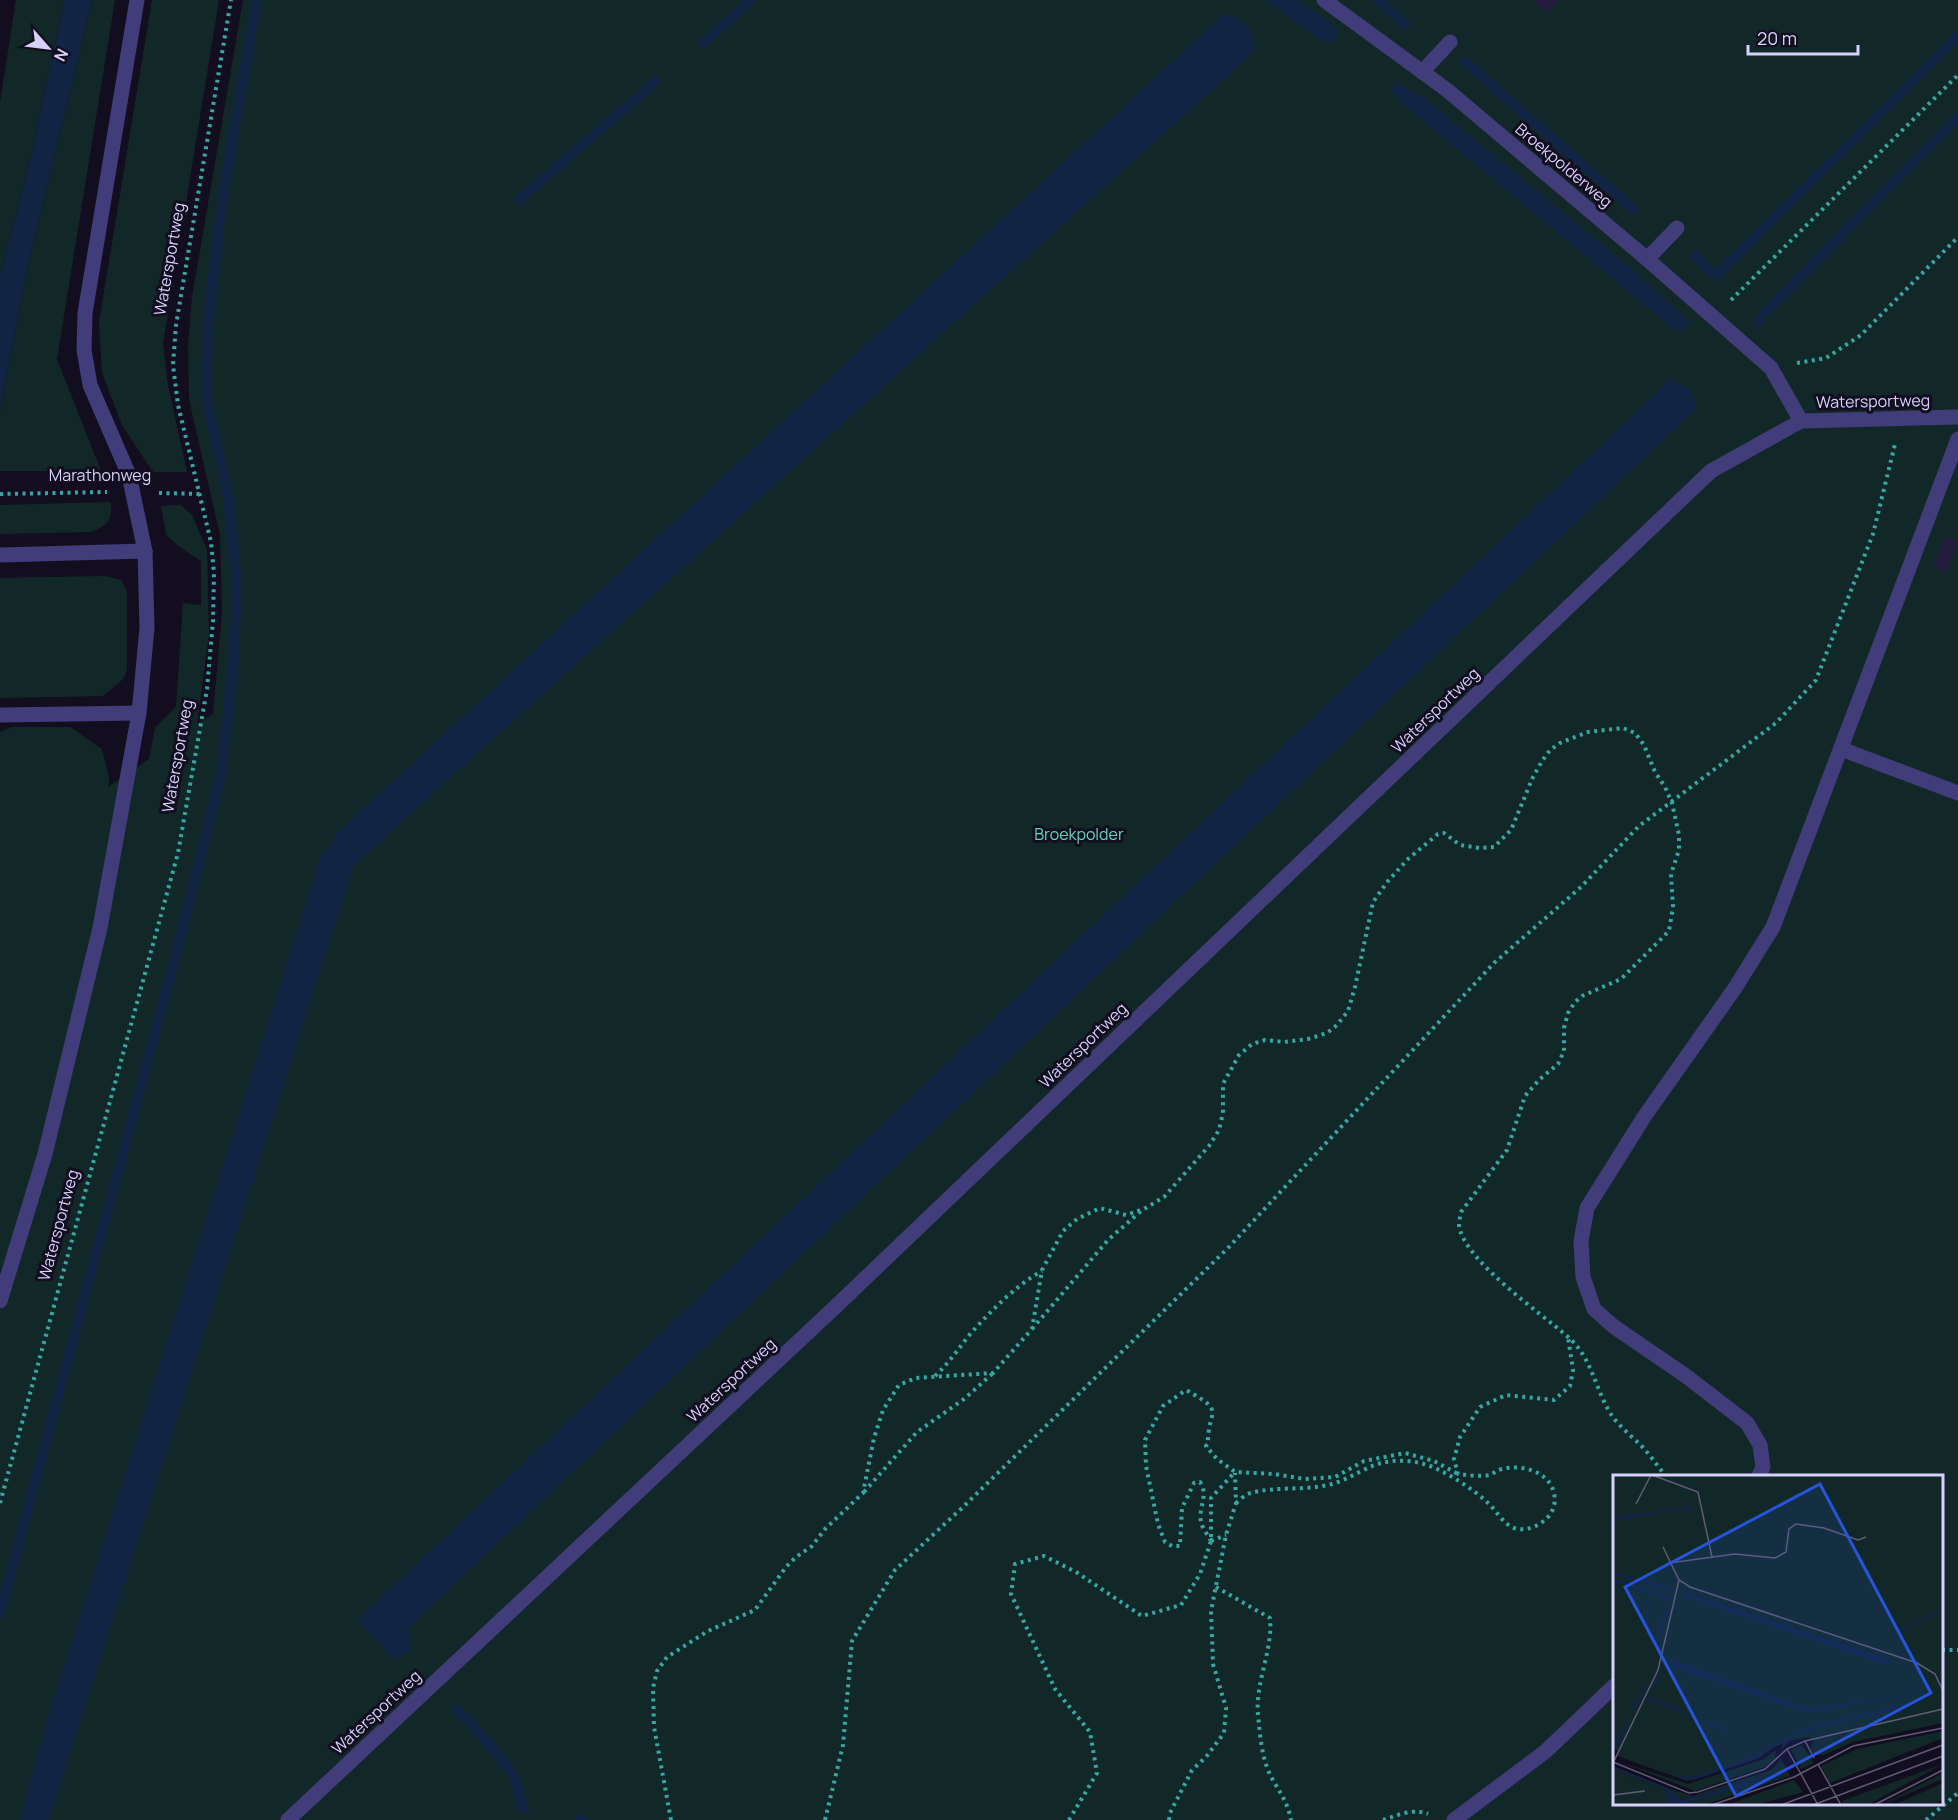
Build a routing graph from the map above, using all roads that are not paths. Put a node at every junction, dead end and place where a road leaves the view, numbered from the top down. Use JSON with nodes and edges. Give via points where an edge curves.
{"nodes":[{"id":1,"x":137,"y":0,"type":"edge"},
{"id":2,"x":1324,"y":0,"type":"edge"},
{"id":3,"x":1450,"y":42,"type":"dead end"},
{"id":4,"x":1422,"y":72,"type":"junction"},
{"id":5,"x":1677,"y":228,"type":"dead end"},
{"id":6,"x":1647,"y":259,"type":"junction"},
{"id":7,"x":1958,"y":417,"type":"edge"},
{"id":8,"x":1801,"y":421,"type":"junction"},
{"id":9,"x":1958,"y":439,"type":"edge"},
{"id":10,"x":145,"y":552,"type":"junction"},
{"id":11,"x":0,"y":555,"type":"edge"},
{"id":12,"x":139,"y":713,"type":"junction"},
{"id":13,"x":0,"y":715,"type":"edge"},
{"id":14,"x":1840,"y":749,"type":"junction"},
{"id":15,"x":1958,"y":793,"type":"edge"},
{"id":16,"x":0,"y":1301,"type":"edge"},
{"id":17,"x":1760,"y":1475,"type":"edge"},
{"id":18,"x":1613,"y":1687,"type":"edge"},
{"id":19,"x":288,"y":1820,"type":"edge"},
{"id":20,"x":1454,"y":1820,"type":"edge"}],
"edges":[{"from":1,"to":10,"type":"street","name":"Watersportweg","via":[[85,313],[84,350],[90,385],[129,475]]},
{"from":2,"to":4,"type":"street","name":"Broekpolderweg"},
{"from":3,"to":4,"type":"street"},
{"from":4,"to":6,"type":"street","name":"Broekpolderweg"},
{"from":5,"to":6,"type":"street"},
{"from":6,"to":8,"type":"street","name":"Broekpolderweg","via":[[1771,368]]},
{"from":7,"to":8,"type":"street","name":"Watersportweg"},
{"from":8,"to":19,"type":"street","name":"Watersportweg","via":[[1711,471],[833,1309]]},
{"from":9,"to":14,"type":"street"},
{"from":10,"to":11,"type":"street"},
{"from":10,"to":12,"type":"street","name":"Watersportweg","via":[[147,628]]},
{"from":12,"to":13,"type":"street"},
{"from":12,"to":16,"type":"street","name":"Watersportweg","via":[[100,928],[45,1154]]},
{"from":14,"to":15,"type":"street"},
{"from":14,"to":17,"type":"street","via":[[1773,927],[1587,1208],[1581,1241],[1583,1277],[1594,1309],[1747,1423],[1760,1445]]},
{"from":18,"to":20,"type":"street","via":[[1546,1751]]}]}
